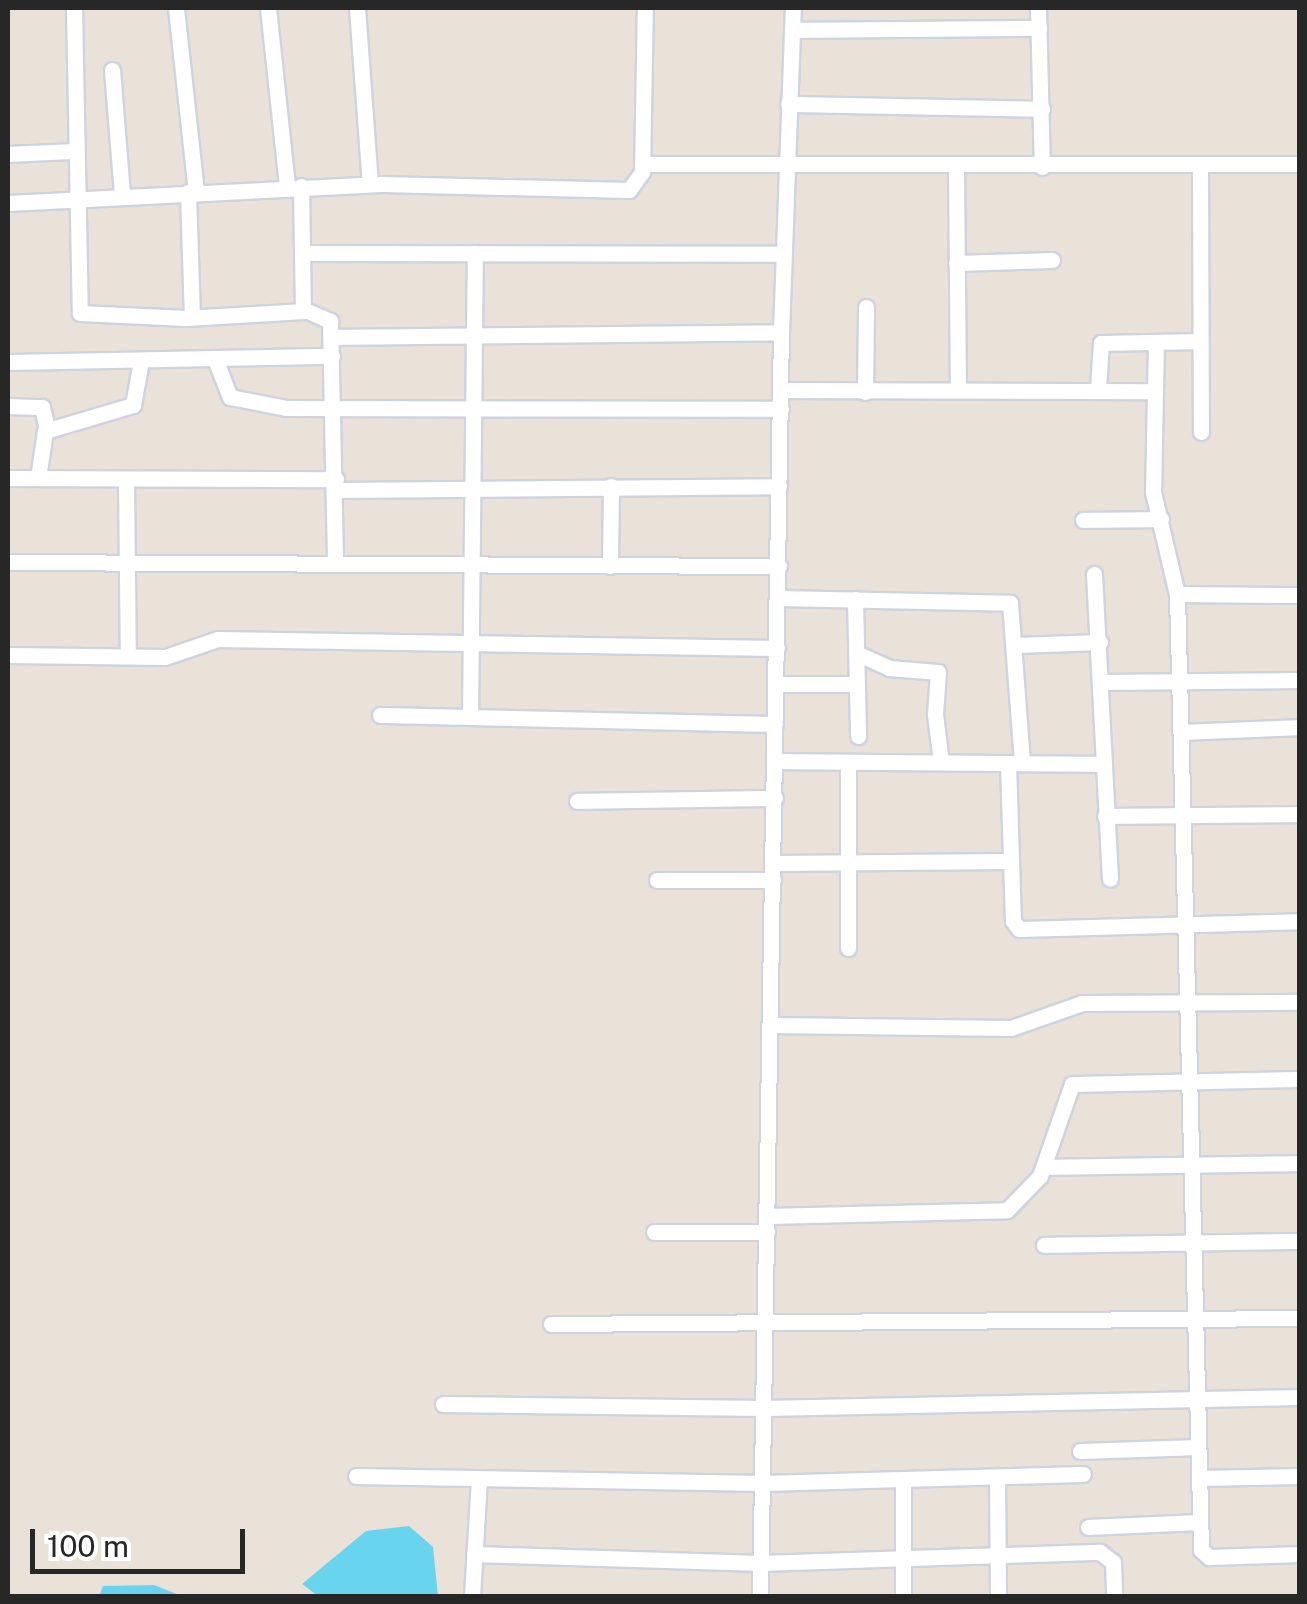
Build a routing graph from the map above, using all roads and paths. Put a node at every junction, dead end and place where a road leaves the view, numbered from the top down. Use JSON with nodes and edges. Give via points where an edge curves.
{"nodes":[{"id":1,"x":74,"y":8,"type":"edge"},
{"id":2,"x":176,"y":8,"type":"edge"},
{"id":3,"x":268,"y":8,"type":"edge"},
{"id":4,"x":356,"y":8,"type":"edge"},
{"id":5,"x":645,"y":8,"type":"edge"},
{"id":6,"x":793,"y":8,"type":"edge"},
{"id":7,"x":1038,"y":8,"type":"edge"},
{"id":8,"x":1038,"y":28,"type":"junction"},
{"id":9,"x":792,"y":30,"type":"junction"},
{"id":10,"x":112,"y":70,"type":"dead end"},
{"id":11,"x":788,"y":104,"type":"junction"},
{"id":12,"x":1042,"y":109,"type":"junction"},
{"id":13,"x":76,"y":151,"type":"junction"},
{"id":14,"x":8,"y":154,"type":"edge"},
{"id":15,"x":643,"y":164,"type":"junction"},
{"id":16,"x":787,"y":164,"type":"junction"},
{"id":17,"x":1300,"y":164,"type":"edge"},
{"id":18,"x":956,"y":166,"type":"junction"},
{"id":19,"x":1200,"y":166,"type":"junction"},
{"id":20,"x":1042,"y":167,"type":"junction"},
{"id":21,"x":370,"y":184,"type":"junction"},
{"id":22,"x":294,"y":187,"type":"junction"},
{"id":23,"x":192,"y":192,"type":"junction"},
{"id":24,"x":122,"y":194,"type":"junction"},
{"id":25,"x":77,"y":198,"type":"junction"},
{"id":26,"x":8,"y":203,"type":"edge"},
{"id":27,"x":302,"y":253,"type":"junction"},
{"id":28,"x":475,"y":253,"type":"junction"},
{"id":29,"x":783,"y":254,"type":"junction"},
{"id":30,"x":1052,"y":260,"type":"dead end"},
{"id":31,"x":956,"y":263,"type":"junction"},
{"id":32,"x":866,"y":306,"type":"dead end"},
{"id":33,"x":304,"y":311,"type":"junction"},
{"id":34,"x":192,"y":317,"type":"junction"},
{"id":35,"x":475,"y":332,"type":"junction"},
{"id":36,"x":780,"y":332,"type":"junction"},
{"id":37,"x":331,"y":337,"type":"junction"},
{"id":38,"x":1200,"y":340,"type":"junction"},
{"id":39,"x":1156,"y":342,"type":"junction"},
{"id":40,"x":332,"y":356,"type":"junction"},
{"id":41,"x":215,"y":360,"type":"junction"},
{"id":42,"x":141,"y":361,"type":"junction"},
{"id":43,"x":8,"y":362,"type":"edge"},
{"id":44,"x":1098,"y":388,"type":"junction"},
{"id":45,"x":780,"y":390,"type":"junction"},
{"id":46,"x":958,"y":390,"type":"junction"},
{"id":47,"x":1155,"y":391,"type":"junction"},
{"id":48,"x":866,"y":392,"type":"junction"},
{"id":49,"x":8,"y":406,"type":"edge"},
{"id":50,"x":781,"y":409,"type":"junction"},
{"id":51,"x":335,"y":410,"type":"junction"},
{"id":52,"x":477,"y":411,"type":"junction"},
{"id":53,"x":48,"y":429,"type":"junction"},
{"id":54,"x":1201,"y":432,"type":"dead end"},
{"id":55,"x":8,"y":478,"type":"edge"},
{"id":56,"x":38,"y":478,"type":"junction"},
{"id":57,"x":126,"y":478,"type":"junction"},
{"id":58,"x":336,"y":484,"type":"junction"},
{"id":59,"x":611,"y":486,"type":"junction"},
{"id":60,"x":779,"y":486,"type":"junction"},
{"id":61,"x":476,"y":488,"type":"junction"},
{"id":62,"x":1161,"y":519,"type":"junction"},
{"id":63,"x":1083,"y":520,"type":"dead end"},
{"id":64,"x":8,"y":562,"type":"edge"},
{"id":65,"x":335,"y":562,"type":"junction"},
{"id":66,"x":126,"y":563,"type":"junction"},
{"id":67,"x":475,"y":565,"type":"junction"},
{"id":68,"x":610,"y":566,"type":"junction"},
{"id":69,"x":779,"y":566,"type":"junction"},
{"id":70,"x":1094,"y":574,"type":"dead end"},
{"id":71,"x":1177,"y":594,"type":"junction"},
{"id":72,"x":1300,"y":595,"type":"edge"},
{"id":73,"x":778,"y":598,"type":"junction"},
{"id":74,"x":855,"y":599,"type":"junction"},
{"id":75,"x":473,"y":640,"type":"junction"},
{"id":76,"x":1100,"y":642,"type":"junction"},
{"id":77,"x":1016,"y":645,"type":"junction"},
{"id":78,"x":777,"y":648,"type":"junction"},
{"id":79,"x":856,"y":653,"type":"junction"},
{"id":80,"x":8,"y":655,"type":"edge"},
{"id":81,"x":128,"y":656,"type":"junction"},
{"id":82,"x":1300,"y":680,"type":"edge"},
{"id":83,"x":1180,"y":681,"type":"junction"},
{"id":84,"x":1102,"y":682,"type":"junction"},
{"id":85,"x":776,"y":684,"type":"junction"},
{"id":86,"x":856,"y":684,"type":"junction"},
{"id":87,"x":380,"y":715,"type":"dead end"},
{"id":88,"x":470,"y":718,"type":"junction"},
{"id":89,"x":775,"y":724,"type":"junction"},
{"id":90,"x":1300,"y":727,"type":"edge"},
{"id":91,"x":1182,"y":732,"type":"junction"},
{"id":92,"x":858,"y":736,"type":"dead end"},
{"id":93,"x":776,"y":760,"type":"junction"},
{"id":94,"x":942,"y":762,"type":"junction"},
{"id":95,"x":848,"y":763,"type":"junction"},
{"id":96,"x":1015,"y":763,"type":"junction"},
{"id":97,"x":1104,"y":764,"type":"junction"},
{"id":98,"x":775,"y":798,"type":"junction"},
{"id":99,"x":578,"y":801,"type":"dead end"},
{"id":100,"x":1300,"y":814,"type":"edge"},
{"id":101,"x":1105,"y":816,"type":"junction"},
{"id":102,"x":1186,"y":817,"type":"junction"},
{"id":103,"x":846,"y":861,"type":"junction"},
{"id":104,"x":1009,"y":861,"type":"junction"},
{"id":105,"x":773,"y":871,"type":"junction"},
{"id":106,"x":1110,"y":879,"type":"dead end"},
{"id":107,"x":657,"y":880,"type":"dead end"},
{"id":108,"x":1300,"y":921,"type":"edge"},
{"id":109,"x":1190,"y":925,"type":"junction"},
{"id":110,"x":848,"y":948,"type":"dead end"},
{"id":111,"x":1300,"y":1002,"type":"edge"},
{"id":112,"x":1192,"y":1004,"type":"junction"},
{"id":113,"x":771,"y":1025,"type":"junction"},
{"id":114,"x":1300,"y":1078,"type":"edge"},
{"id":115,"x":1194,"y":1081,"type":"junction"},
{"id":116,"x":1196,"y":1164,"type":"junction"},
{"id":117,"x":1300,"y":1164,"type":"edge"},
{"id":118,"x":1045,"y":1166,"type":"junction"},
{"id":119,"x":767,"y":1224,"type":"junction"},
{"id":120,"x":654,"y":1232,"type":"dead end"},
{"id":121,"x":1300,"y":1241,"type":"edge"},
{"id":122,"x":1197,"y":1243,"type":"junction"},
{"id":123,"x":1044,"y":1244,"type":"dead end"},
{"id":124,"x":1300,"y":1318,"type":"edge"},
{"id":125,"x":1197,"y":1321,"type":"junction"},
{"id":126,"x":552,"y":1324,"type":"dead end"},
{"id":127,"x":766,"y":1326,"type":"junction"},
{"id":128,"x":1198,"y":1398,"type":"junction"},
{"id":129,"x":1300,"y":1398,"type":"edge"},
{"id":130,"x":443,"y":1404,"type":"dead end"},
{"id":131,"x":764,"y":1408,"type":"junction"},
{"id":132,"x":1198,"y":1447,"type":"junction"},
{"id":133,"x":1080,"y":1451,"type":"dead end"},
{"id":134,"x":1083,"y":1474,"type":"dead end"},
{"id":135,"x":356,"y":1476,"type":"dead end"},
{"id":136,"x":1300,"y":1476,"type":"edge"},
{"id":137,"x":997,"y":1478,"type":"junction"},
{"id":138,"x":1199,"y":1478,"type":"junction"},
{"id":139,"x":479,"y":1479,"type":"junction"},
{"id":140,"x":902,"y":1480,"type":"junction"},
{"id":141,"x":763,"y":1484,"type":"junction"},
{"id":142,"x":1198,"y":1522,"type":"junction"},
{"id":143,"x":1088,"y":1527,"type":"dead end"},
{"id":144,"x":474,"y":1554,"type":"junction"},
{"id":145,"x":1300,"y":1554,"type":"edge"},
{"id":146,"x":998,"y":1558,"type":"junction"},
{"id":147,"x":903,"y":1561,"type":"junction"},
{"id":148,"x":761,"y":1564,"type":"junction"},
{"id":149,"x":472,"y":1596,"type":"edge"},
{"id":150,"x":760,"y":1596,"type":"edge"},
{"id":151,"x":904,"y":1596,"type":"edge"},
{"id":152,"x":998,"y":1596,"type":"edge"},
{"id":153,"x":1114,"y":1596,"type":"edge"}],
"edges":[{"from":1,"to":13,"type":"street"},
{"from":2,"to":23,"type":"street"},
{"from":3,"to":22,"type":"street"},
{"from":4,"to":21,"type":"street"},
{"from":5,"to":15,"type":"street"},
{"from":6,"to":9,"type":"street"},
{"from":7,"to":8,"type":"street"},
{"from":8,"to":9,"type":"street"},
{"from":8,"to":12,"type":"street"},
{"from":9,"to":11,"type":"street"},
{"from":10,"to":24,"type":"street"},
{"from":11,"to":12,"type":"street"},
{"from":11,"to":16,"type":"street"},
{"from":12,"to":20,"type":"street"},
{"from":13,"to":14,"type":"street"},
{"from":13,"to":25,"type":"street"},
{"from":15,"to":16,"type":"street"},
{"from":15,"to":21,"type":"street","via":[[640,183],[629,190]]},
{"from":16,"to":18,"type":"street"},
{"from":16,"to":29,"type":"street"},
{"from":17,"to":19,"type":"street"},
{"from":18,"to":20,"type":"street"},
{"from":18,"to":31,"type":"street"},
{"from":19,"to":20,"type":"street"},
{"from":19,"to":38,"type":"street"},
{"from":21,"to":22,"type":"street"},
{"from":22,"to":23,"type":"street"},
{"from":22,"to":27,"type":"street"},
{"from":23,"to":24,"type":"street"},
{"from":23,"to":34,"type":"street"},
{"from":24,"to":25,"type":"street"},
{"from":25,"to":26,"type":"street"},
{"from":25,"to":34,"type":"street","via":[[82,316]]},
{"from":27,"to":28,"type":"street"},
{"from":27,"to":33,"type":"street"},
{"from":28,"to":29,"type":"street"},
{"from":28,"to":35,"type":"street"},
{"from":29,"to":36,"type":"street"},
{"from":30,"to":31,"type":"street"},
{"from":31,"to":46,"type":"street"},
{"from":32,"to":48,"type":"street"},
{"from":33,"to":34,"type":"street"},
{"from":33,"to":37,"type":"street","via":[[328,316]]},
{"from":35,"to":36,"type":"street"},
{"from":35,"to":37,"type":"street"},
{"from":35,"to":52,"type":"street"},
{"from":36,"to":45,"type":"street"},
{"from":37,"to":40,"type":"street"},
{"from":38,"to":39,"type":"street"},
{"from":38,"to":54,"type":"street"},
{"from":39,"to":44,"type":"street","via":[[1101,344]]},
{"from":39,"to":47,"type":"street"},
{"from":40,"to":41,"type":"street"},
{"from":40,"to":51,"type":"street"},
{"from":41,"to":42,"type":"street"},
{"from":41,"to":51,"type":"street","via":[[236,400]]},
{"from":42,"to":43,"type":"street"},
{"from":42,"to":53,"type":"street","via":[[133,404]]},
{"from":44,"to":46,"type":"street"},
{"from":44,"to":47,"type":"street"},
{"from":45,"to":48,"type":"street"},
{"from":45,"to":50,"type":"street"},
{"from":46,"to":48,"type":"street"},
{"from":47,"to":62,"type":"street","via":[[1152,485]]},
{"from":49,"to":53,"type":"street","via":[[39,405]]},
{"from":50,"to":52,"type":"street"},
{"from":50,"to":60,"type":"street"},
{"from":51,"to":52,"type":"street"},
{"from":51,"to":58,"type":"street"},
{"from":52,"to":61,"type":"street"},
{"from":53,"to":56,"type":"street","via":[[40,440]]},
{"from":55,"to":56,"type":"street"},
{"from":56,"to":57,"type":"street"},
{"from":57,"to":58,"type":"street"},
{"from":57,"to":66,"type":"street"},
{"from":58,"to":61,"type":"street"},
{"from":58,"to":65,"type":"street"},
{"from":59,"to":60,"type":"street"},
{"from":59,"to":61,"type":"street"},
{"from":59,"to":68,"type":"street"},
{"from":60,"to":69,"type":"street"},
{"from":61,"to":67,"type":"street"},
{"from":62,"to":63,"type":"street"},
{"from":62,"to":71,"type":"street"},
{"from":64,"to":66,"type":"street"},
{"from":65,"to":66,"type":"street"},
{"from":65,"to":67,"type":"street"},
{"from":66,"to":81,"type":"street"},
{"from":67,"to":68,"type":"street"},
{"from":67,"to":75,"type":"street"},
{"from":68,"to":69,"type":"street"},
{"from":69,"to":73,"type":"street"},
{"from":70,"to":76,"type":"street"},
{"from":71,"to":72,"type":"street"},
{"from":71,"to":83,"type":"street"},
{"from":73,"to":74,"type":"street"},
{"from":73,"to":78,"type":"street"},
{"from":74,"to":77,"type":"street","via":[[1004,601],[1013,609]]},
{"from":74,"to":79,"type":"street"},
{"from":75,"to":78,"type":"street"},
{"from":75,"to":81,"type":"street","via":[[207,640],[176,656]]},
{"from":75,"to":88,"type":"street"},
{"from":76,"to":77,"type":"street"},
{"from":76,"to":84,"type":"street"},
{"from":77,"to":96,"type":"street"},
{"from":78,"to":85,"type":"street"},
{"from":79,"to":86,"type":"street"},
{"from":79,"to":94,"type":"street","via":[[889,668],[938,672],[934,714]]},
{"from":80,"to":81,"type":"street"},
{"from":82,"to":83,"type":"street"},
{"from":83,"to":84,"type":"street"},
{"from":83,"to":91,"type":"street"},
{"from":84,"to":97,"type":"street"},
{"from":85,"to":86,"type":"street"},
{"from":85,"to":89,"type":"street"},
{"from":86,"to":92,"type":"street"},
{"from":87,"to":88,"type":"street"},
{"from":88,"to":89,"type":"street"},
{"from":89,"to":93,"type":"street"},
{"from":90,"to":91,"type":"street"},
{"from":91,"to":102,"type":"street"},
{"from":93,"to":95,"type":"street"},
{"from":93,"to":98,"type":"street"},
{"from":94,"to":95,"type":"street"},
{"from":94,"to":96,"type":"street"},
{"from":95,"to":103,"type":"street"},
{"from":96,"to":97,"type":"street"},
{"from":96,"to":104,"type":"street"},
{"from":97,"to":101,"type":"street"},
{"from":98,"to":99,"type":"street"},
{"from":98,"to":105,"type":"street"},
{"from":100,"to":102,"type":"street"},
{"from":101,"to":102,"type":"street"},
{"from":101,"to":106,"type":"street"},
{"from":102,"to":109,"type":"street"},
{"from":103,"to":104,"type":"street"},
{"from":103,"to":105,"type":"street"},
{"from":103,"to":110,"type":"street"},
{"from":104,"to":109,"type":"street","via":[[1019,928]]},
{"from":105,"to":107,"type":"street"},
{"from":105,"to":113,"type":"street"},
{"from":108,"to":109,"type":"street"},
{"from":109,"to":112,"type":"street"},
{"from":111,"to":112,"type":"street"},
{"from":112,"to":113,"type":"street","via":[[1074,1004],[1011,1028]]},
{"from":112,"to":115,"type":"street"},
{"from":113,"to":119,"type":"street"},
{"from":114,"to":115,"type":"street"},
{"from":115,"to":116,"type":"street"},
{"from":115,"to":118,"type":"street","via":[[1068,1086]]},
{"from":116,"to":117,"type":"street"},
{"from":116,"to":118,"type":"street"},
{"from":116,"to":122,"type":"street"},
{"from":118,"to":119,"type":"street","via":[[1016,1204],[995,1212]]},
{"from":119,"to":120,"type":"street"},
{"from":119,"to":127,"type":"street"},
{"from":121,"to":122,"type":"street"},
{"from":122,"to":123,"type":"street"},
{"from":122,"to":125,"type":"street"},
{"from":124,"to":125,"type":"street"},
{"from":125,"to":127,"type":"street"},
{"from":125,"to":128,"type":"street"},
{"from":126,"to":127,"type":"street"},
{"from":127,"to":131,"type":"street"},
{"from":128,"to":129,"type":"street"},
{"from":128,"to":131,"type":"street"},
{"from":128,"to":132,"type":"street"},
{"from":130,"to":131,"type":"street"},
{"from":131,"to":141,"type":"street"},
{"from":132,"to":133,"type":"street"},
{"from":132,"to":138,"type":"street"},
{"from":134,"to":137,"type":"street"},
{"from":135,"to":139,"type":"street"},
{"from":136,"to":138,"type":"street"},
{"from":137,"to":140,"type":"street"},
{"from":137,"to":146,"type":"street"},
{"from":138,"to":142,"type":"street"},
{"from":139,"to":141,"type":"street"},
{"from":139,"to":144,"type":"street"},
{"from":140,"to":141,"type":"street"},
{"from":140,"to":147,"type":"street"},
{"from":141,"to":148,"type":"street"},
{"from":142,"to":143,"type":"street"},
{"from":142,"to":145,"type":"street","via":[[1203,1555]]},
{"from":144,"to":148,"type":"street"},
{"from":144,"to":149,"type":"street"},
{"from":146,"to":147,"type":"street"},
{"from":146,"to":152,"type":"street"},
{"from":146,"to":153,"type":"street","via":[[1109,1554]]},
{"from":147,"to":148,"type":"street"},
{"from":147,"to":151,"type":"street"},
{"from":148,"to":150,"type":"street"}]}
